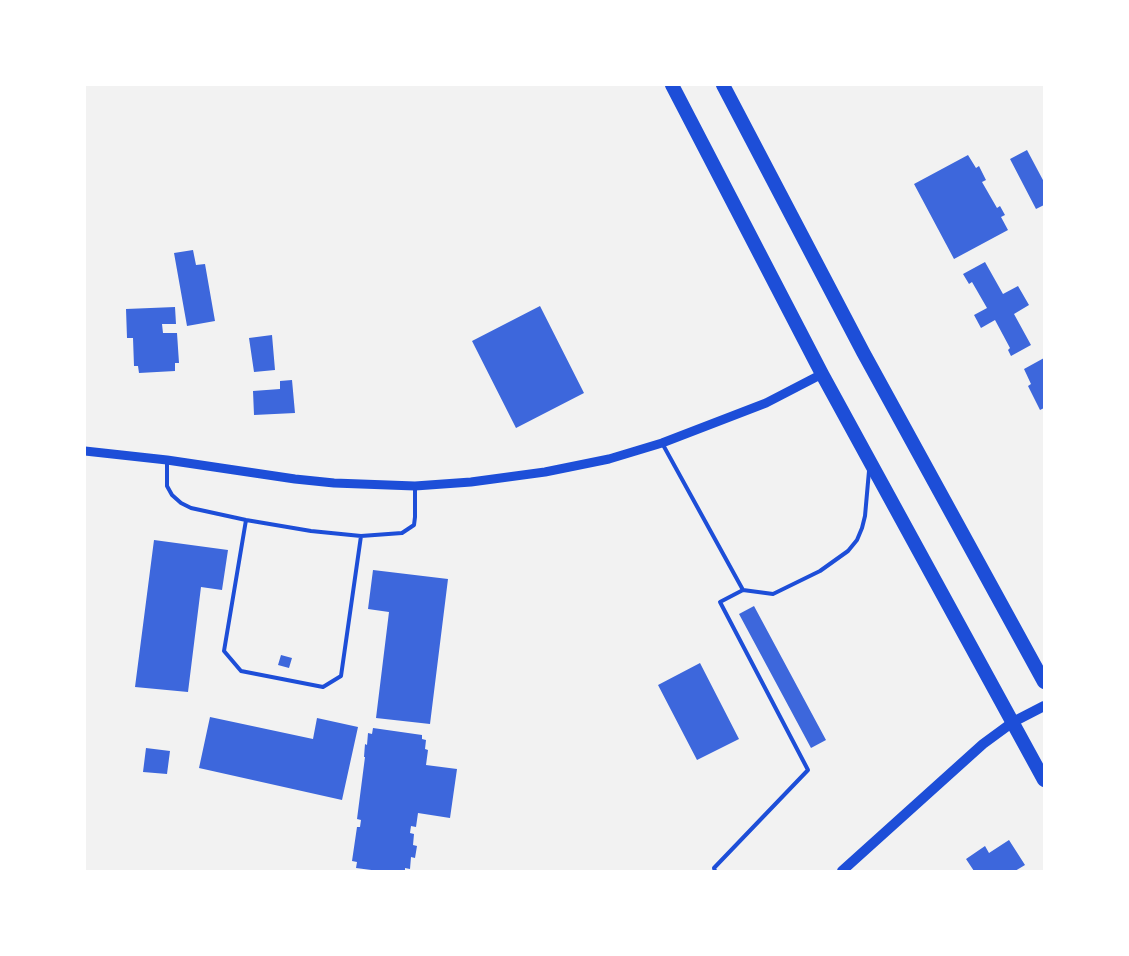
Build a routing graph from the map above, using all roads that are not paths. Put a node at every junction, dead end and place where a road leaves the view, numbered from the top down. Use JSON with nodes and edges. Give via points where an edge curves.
{"nodes":[{"id":1,"x":672,"y":85,"type":"edge"},
{"id":2,"x":723,"y":85,"type":"edge"},
{"id":3,"x":822,"y":374,"type":"junction"},
{"id":4,"x":662,"y":443,"type":"junction"},
{"id":5,"x":85,"y":451,"type":"edge"},
{"id":6,"x":167,"y":460,"type":"junction"},
{"id":7,"x":870,"y":461,"type":"junction"},
{"id":8,"x":415,"y":486,"type":"junction"},
{"id":9,"x":246,"y":520,"type":"junction"},
{"id":10,"x":361,"y":536,"type":"junction"},
{"id":11,"x":743,"y":590,"type":"junction"},
{"id":12,"x":1044,"y":682,"type":"edge"},
{"id":13,"x":1044,"y":706,"type":"edge"},
{"id":14,"x":1013,"y":722,"type":"junction"},
{"id":15,"x":1044,"y":780,"type":"edge"},
{"id":16,"x":716,"y":871,"type":"edge"},
{"id":17,"x":842,"y":871,"type":"edge"}],
"edges":[{"from":1,"to":3,"type":"highway"},
{"from":2,"to":12,"type":"highway","via":[[863,352]]},
{"from":3,"to":4,"type":"street","via":[[766,403]]},
{"from":3,"to":7,"type":"highway"},
{"from":4,"to":8,"type":"street","via":[[609,459],[545,472]]},
{"from":4,"to":11,"type":"lane"},
{"from":5,"to":6,"type":"street"},
{"from":6,"to":8,"type":"street","via":[[294,479]]},
{"from":6,"to":9,"type":"lane","via":[[166,486],[181,503]]},
{"from":7,"to":11,"type":"lane","via":[[865,516],[857,540],[848,551],[820,571],[773,594]]},
{"from":7,"to":14,"type":"highway"},
{"from":8,"to":10,"type":"lane","via":[[414,525],[402,533]]},
{"from":9,"to":10,"type":"lane"},
{"from":9,"to":10,"type":"lane","via":[[224,651],[241,671],[323,687],[341,676]]},
{"from":11,"to":16,"type":"lane","via":[[720,602],[808,770],[714,868]]},
{"from":13,"to":14,"type":"main road"},
{"from":14,"to":15,"type":"highway"},
{"from":14,"to":17,"type":"main road","via":[[983,744]]}]}
